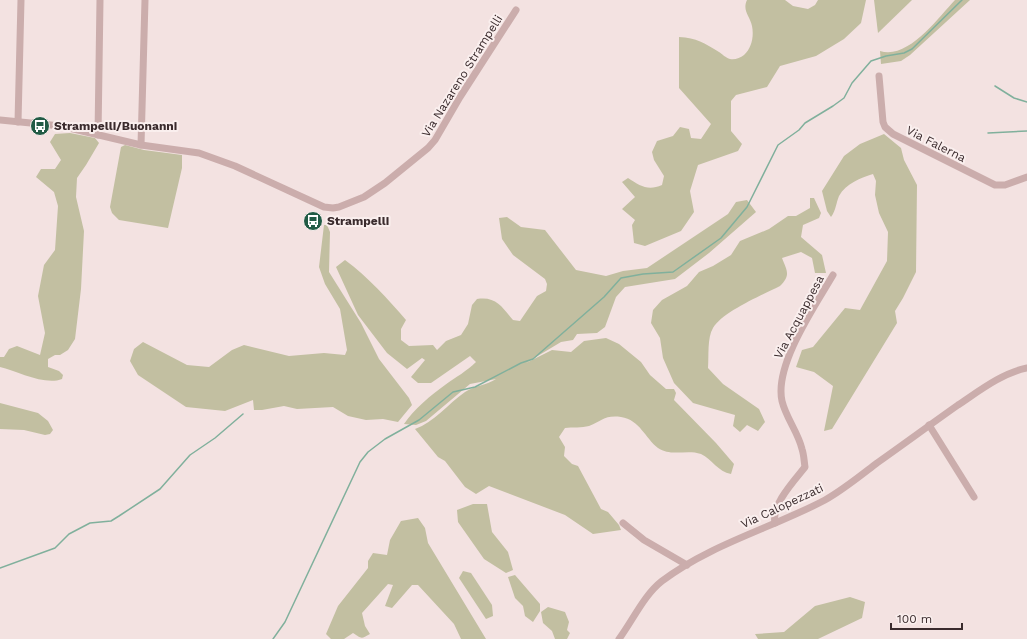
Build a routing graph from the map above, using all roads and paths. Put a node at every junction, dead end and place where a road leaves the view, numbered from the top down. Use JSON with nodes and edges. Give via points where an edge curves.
{"nodes":[{"id":1,"x":21,"y":0,"type":"edge"},
{"id":2,"x":100,"y":0,"type":"edge"},
{"id":3,"x":145,"y":0,"type":"edge"},
{"id":4,"x":516,"y":10,"type":"dead end"},
{"id":5,"x":879,"y":76,"type":"dead end"},
{"id":6,"x":0,"y":120,"type":"edge"},
{"id":7,"x":18,"y":122,"type":"junction"},
{"id":8,"x":98,"y":135,"type":"junction"},
{"id":9,"x":141,"y":146,"type":"junction"},
{"id":10,"x":1027,"y":177,"type":"edge"},
{"id":11,"x":833,"y":275,"type":"dead end"},
{"id":12,"x":1027,"y":368,"type":"edge"},
{"id":13,"x":929,"y":425,"type":"junction"},
{"id":14,"x":974,"y":497,"type":"dead end"},
{"id":15,"x":623,"y":523,"type":"dead end"},
{"id":16,"x":775,"y":523,"type":"junction"},
{"id":17,"x":687,"y":566,"type":"junction"},
{"id":18,"x":619,"y":639,"type":"edge"}],
"edges":[{"from":1,"to":7,"type":"street"},
{"from":2,"to":8,"type":"street"},
{"from":3,"to":9,"type":"street"},
{"from":4,"to":9,"type":"street","name":"Via Nazareno Strampelli","via":[[430,147],[378,188],[344,205],[324,207],[205,154]]},
{"from":5,"to":10,"type":"street","name":"Via Falerna","via":[[883,122],[893,134],[995,185],[1004,185]]},
{"from":6,"to":7,"type":"street","name":"Via Nazareno Strampelli"},
{"from":7,"to":8,"type":"street","name":"Via Nazareno Strampelli","via":[[61,126]]},
{"from":8,"to":9,"type":"street","name":"Via Nazareno Strampelli"},
{"from":11,"to":16,"type":"street","name":"Via Acquappesa","via":[[794,345],[782,376],[782,400],[802,448],[805,467],[777,506],[774,514]]},
{"from":12,"to":13,"type":"street","name":"Via Calopezzati","via":[[1000,378]]},
{"from":13,"to":14,"type":"street"},
{"from":13,"to":16,"type":"street","name":"Via Calopezzati","via":[[834,494]]},
{"from":15,"to":17,"type":"street","via":[[639,537]]},
{"from":16,"to":17,"type":"street","name":"Via Calopezzati","via":[[734,540]]},
{"from":17,"to":18,"type":"street","name":"Via Calopezzati","via":[[667,577],[652,590]]}]}
